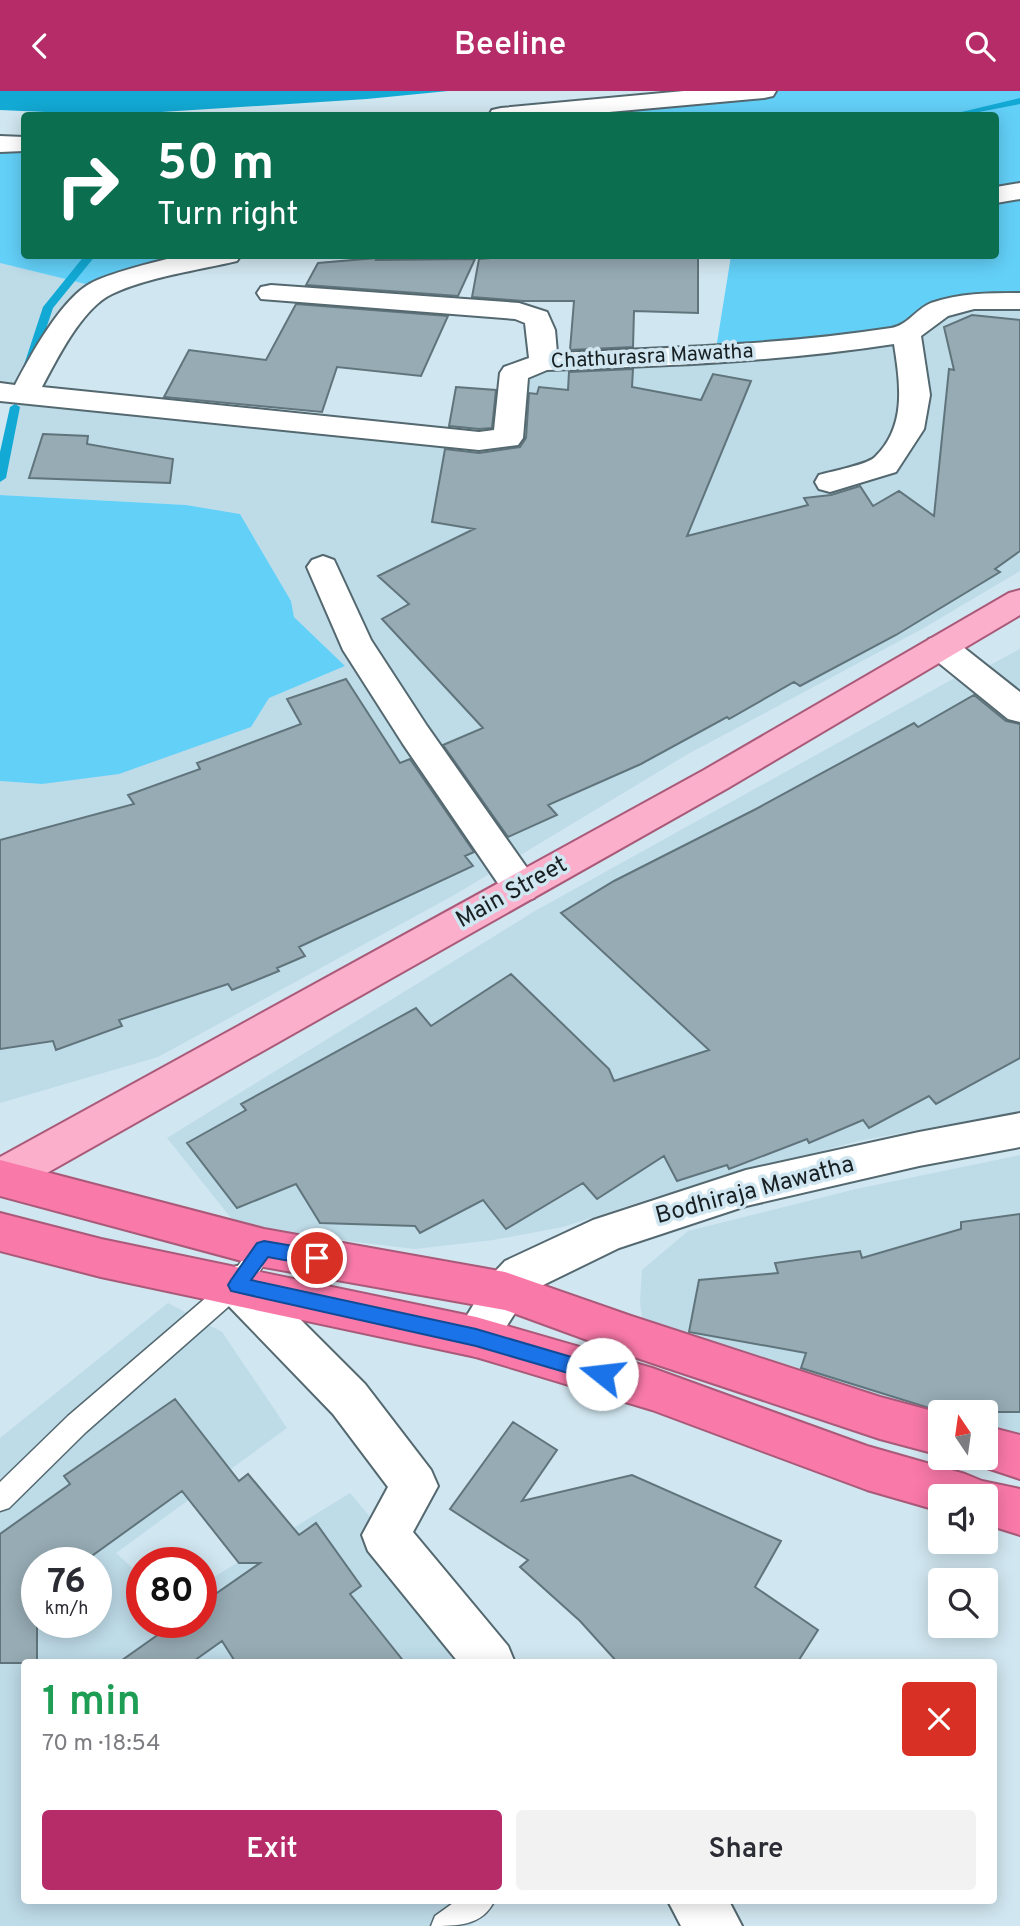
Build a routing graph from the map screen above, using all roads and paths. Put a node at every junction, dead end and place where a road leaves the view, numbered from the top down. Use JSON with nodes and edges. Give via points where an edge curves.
{"nodes":[{"id":1,"x":764,"y":91,"type":"edge"},
{"id":2,"x":534,"y":112,"type":"edge"},
{"id":3,"x":0,"y":144,"type":"edge"},
{"id":4,"x":21,"y":144,"type":"edge"},
{"id":5,"x":1020,"y":191,"type":"edge"},
{"id":6,"x":999,"y":194,"type":"edge"},
{"id":7,"x":206,"y":259,"type":"edge"},
{"id":8,"x":271,"y":293,"type":"dead end"},
{"id":9,"x":1020,"y":301,"type":"edge"},
{"id":10,"x":907,"y":334,"type":"junction"},
{"id":11,"x":543,"y":362,"type":"junction"},
{"id":12,"x":12,"y":393,"type":"edge"},
{"id":13,"x":830,"y":482,"type":"dead end"},
{"id":14,"x":323,"y":567,"type":"dead end"},
{"id":15,"x":1020,"y":600,"type":"edge"},
{"id":16,"x":942,"y":647,"type":"junction"},
{"id":17,"x":1020,"y":710,"type":"edge"},
{"id":18,"x":521,"y":888,"type":"junction"},
{"id":19,"x":1020,"y":1130,"type":"edge"},
{"id":20,"x":0,"y":1178,"type":"edge"},
{"id":21,"x":0,"y":1232,"type":"edge"},
{"id":22,"x":264,"y":1248,"type":"junction"},
{"id":23,"x":237,"y":1285,"type":"junction"},
{"id":24,"x":505,"y":1291,"type":"junction"},
{"id":25,"x":476,"y":1337,"type":"junction"},
{"id":26,"x":928,"y":1431,"type":"edge"},
{"id":27,"x":998,"y":1451,"type":"edge"},
{"id":28,"x":1020,"y":1457,"type":"edge"},
{"id":29,"x":928,"y":1485,"type":"edge"},
{"id":30,"x":0,"y":1499,"type":"edge"},
{"id":31,"x":998,"y":1506,"type":"edge"},
{"id":32,"x":1020,"y":1512,"type":"edge"},
{"id":33,"x":488,"y":1659,"type":"edge"},
{"id":34,"x":476,"y":1904,"type":"edge"},
{"id":35,"x":697,"y":1904,"type":"edge"},
{"id":36,"x":445,"y":1926,"type":"edge"},
{"id":37,"x":716,"y":1926,"type":"edge"}],
"edges":[{"from":1,"to":2,"type":"street"},
{"from":3,"to":4,"type":"street"},
{"from":5,"to":6,"type":"street"},
{"from":7,"to":12,"type":"street","via":[[102,288],[85,301]]},
{"from":8,"to":11,"type":"street","via":[[519,311],[537,318]]},
{"from":9,"to":10,"type":"street","name":"Chathurasra Mawatha","via":[[974,301],[938,310]]},
{"from":10,"to":11,"type":"street","name":"Chathurasra Mawatha","via":[[715,355]]},
{"from":10,"to":13,"type":"street","via":[[916,395],[909,429],[886,465]]},
{"from":11,"to":12,"type":"street","name":"Chathurasra Mawatha","via":[[514,373],[508,438],[480,441]]},
{"from":14,"to":18,"type":"street","via":[[355,642]]},
{"from":15,"to":16,"type":"main road","name":"Main Street"},
{"from":16,"to":17,"type":"street"},
{"from":16,"to":18,"type":"main road","name":"Main Street"},
{"from":18,"to":20,"type":"main road","name":"Main Street"},
{"from":19,"to":24,"type":"street","name":"Bodhiraja Mawatha","via":[[746,1188],[608,1233],[520,1275]]},
{"from":20,"to":22,"type":"highway"},
{"from":21,"to":23,"type":"highway"},
{"from":22,"to":23,"type":"lane"},
{"from":22,"to":24,"type":"highway"},
{"from":23,"to":25,"type":"highway"},
{"from":23,"to":30,"type":"lane","via":[[77,1424]]},
{"from":23,"to":33,"type":"street","via":[[349,1399],[415,1486],[385,1535]]},
{"from":24,"to":25,"type":"street","name":"Bodhiraja Mawatha"},
{"from":24,"to":26,"type":"highway"},
{"from":25,"to":29,"type":"highway","via":[[652,1389],[867,1468]]},
{"from":27,"to":28,"type":"highway"},
{"from":31,"to":32,"type":"highway"},
{"from":34,"to":36,"type":"lane"},
{"from":35,"to":37,"type":"street"}]}
